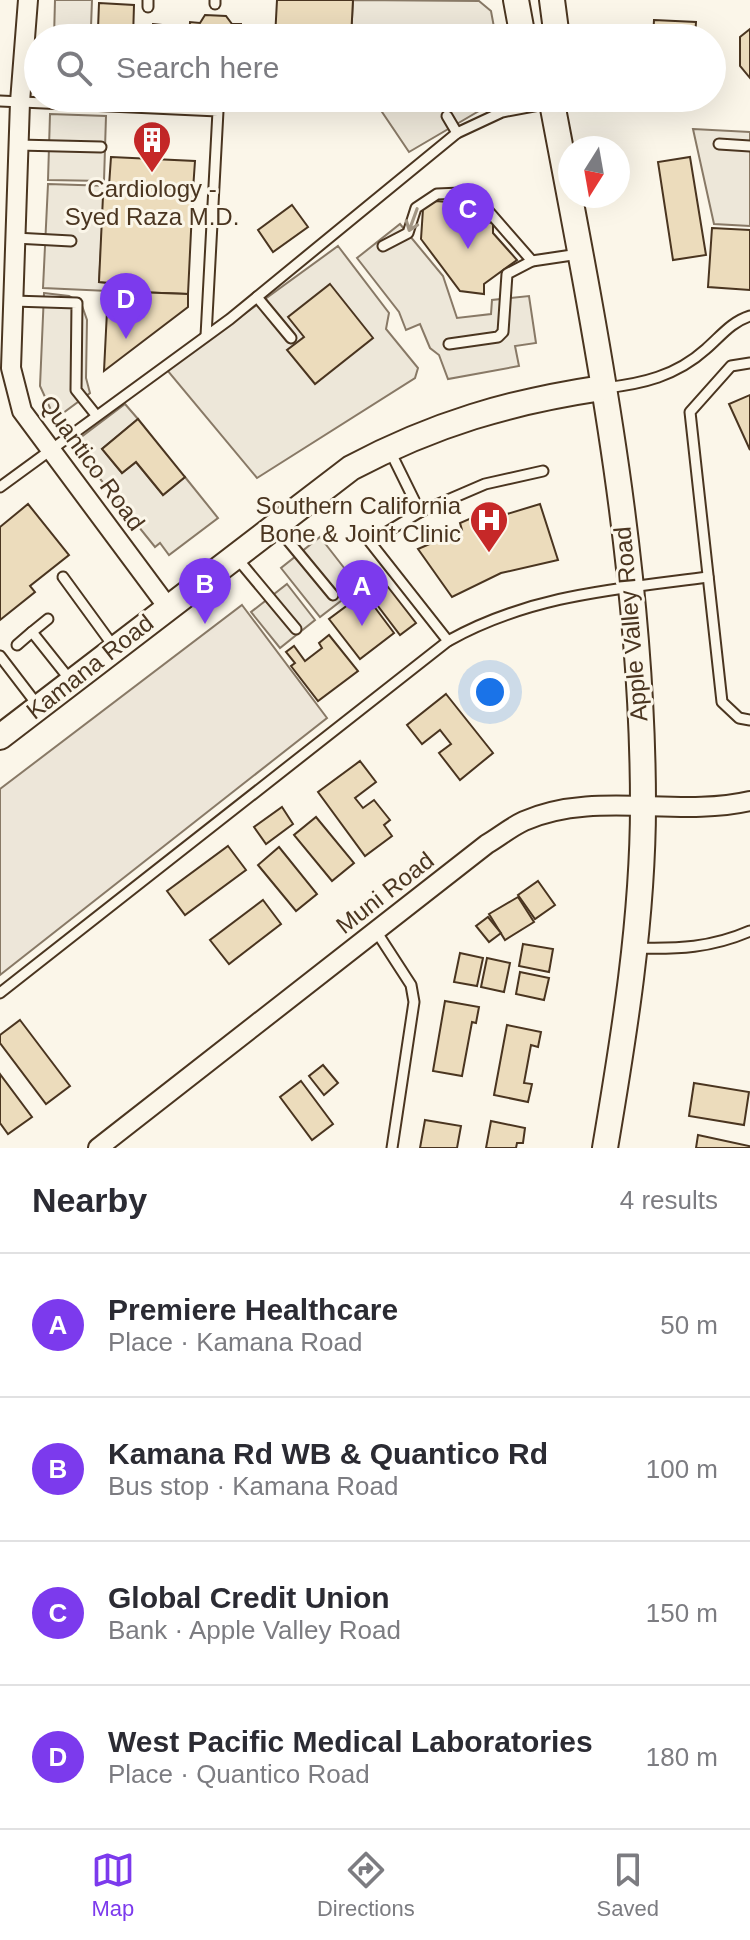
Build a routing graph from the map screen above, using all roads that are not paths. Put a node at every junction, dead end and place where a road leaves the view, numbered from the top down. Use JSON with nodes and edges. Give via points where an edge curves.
{"nodes":[{"id":1,"x":28,"y":0,"type":"edge"},
{"id":2,"x":516,"y":0,"type":"edge"},
{"id":3,"x":552,"y":0,"type":"edge"},
{"id":4,"x":26,"y":24,"type":"edge"},
{"id":5,"x":520,"y":24,"type":"edge"},
{"id":6,"x":555,"y":24,"type":"edge"},
{"id":7,"x":24,"y":51,"type":"edge"},
{"id":8,"x":0,"y":101,"type":"edge"},
{"id":9,"x":20,"y":102,"type":"junction"},
{"id":10,"x":24,"y":102,"type":"edge"},
{"id":11,"x":218,"y":112,"type":"edge"},
{"id":12,"x":502,"y":112,"type":"edge"},
{"id":13,"x":553,"y":112,"type":"edge"},
{"id":14,"x":447,"y":116,"type":"dead end"},
{"id":15,"x":457,"y":133,"type":"junction"},
{"id":16,"x":719,"y":144,"type":"dead end"},
{"id":17,"x":18,"y":145,"type":"junction"},
{"id":18,"x":750,"y":146,"type":"edge"},
{"id":19,"x":101,"y":147,"type":"dead end"},
{"id":20,"x":15,"y":238,"type":"junction"},
{"id":21,"x":71,"y":241,"type":"dead end"},
{"id":22,"x":383,"y":246,"type":"dead end"},
{"id":23,"x":579,"y":254,"type":"junction"},
{"id":24,"x":532,"y":261,"type":"junction"},
{"id":25,"x":257,"y":297,"type":"junction"},
{"id":26,"x":13,"y":301,"type":"junction"},
{"id":27,"x":750,"y":316,"type":"edge"},
{"id":28,"x":206,"y":336,"type":"junction"},
{"id":29,"x":291,"y":338,"type":"dead end"},
{"id":30,"x":449,"y":344,"type":"dead end"},
{"id":31,"x":6,"y":352,"type":"edge"},
{"id":32,"x":750,"y":363,"type":"edge"},
{"id":33,"x":602,"y":388,"type":"junction"},
{"id":34,"x":96,"y":415,"type":"junction"},
{"id":35,"x":388,"y":448,"type":"junction"},
{"id":36,"x":48,"y":449,"type":"junction"},
{"id":37,"x":543,"y":471,"type":"dead end"},
{"id":38,"x":0,"y":487,"type":"edge"},
{"id":39,"x":420,"y":512,"type":"junction"},
{"id":40,"x":276,"y":526,"type":"junction"},
{"id":41,"x":236,"y":557,"type":"junction"},
{"id":42,"x":63,"y":577,"type":"dead end"},
{"id":43,"x":708,"y":577,"type":"junction"},
{"id":44,"x":631,"y":587,"type":"junction"},
{"id":45,"x":333,"y":595,"type":"dead end"},
{"id":46,"x":167,"y":606,"type":"junction"},
{"id":47,"x":48,"y":619,"type":"dead end"},
{"id":48,"x":296,"y":629,"type":"dead end"},
{"id":49,"x":32,"y":632,"type":"junction"},
{"id":50,"x":448,"y":641,"type":"junction"},
{"id":51,"x":17,"y":645,"type":"dead end"},
{"id":52,"x":114,"y":647,"type":"junction"},
{"id":53,"x":0,"y":656,"type":"edge"},
{"id":54,"x":71,"y":681,"type":"junction"},
{"id":55,"x":39,"y":707,"type":"junction"},
{"id":56,"x":750,"y":720,"type":"edge"},
{"id":57,"x":0,"y":737,"type":"edge"},
{"id":58,"x":750,"y":801,"type":"edge"},
{"id":59,"x":643,"y":807,"type":"junction"},
{"id":60,"x":376,"y":931,"type":"junction"},
{"id":61,"x":750,"y":931,"type":"edge"},
{"id":62,"x":633,"y":948,"type":"junction"},
{"id":63,"x":0,"y":993,"type":"edge"},
{"id":64,"x":98,"y":1148,"type":"edge"},
{"id":65,"x":392,"y":1148,"type":"edge"},
{"id":66,"x":605,"y":1148,"type":"edge"}],
"edges":[{"from":1,"to":4,"type":"street","name":"Quantico Road"},
{"from":2,"to":5,"type":"street"},
{"from":3,"to":6,"type":"street"},
{"from":7,"to":9,"type":"street","name":"Quantico Road"},
{"from":8,"to":9,"type":"lane"},
{"from":9,"to":10,"type":"lane"},
{"from":9,"to":17,"type":"street","name":"Quantico Road"},
{"from":11,"to":28,"type":"lane"},
{"from":12,"to":15,"type":"lane"},
{"from":13,"to":23,"type":"street","name":"Apple Valley Road"},
{"from":14,"to":15,"type":"lane"},
{"from":15,"to":25,"type":"lane"},
{"from":16,"to":18,"type":"lane"},
{"from":17,"to":19,"type":"lane"},
{"from":17,"to":20,"type":"street","name":"Quantico Road"},
{"from":20,"to":21,"type":"lane"},
{"from":20,"to":26,"type":"street","name":"Quantico Road"},
{"from":24,"to":22,"type":"lane","one_way":true,"via":[[477,198],[461,193],[437,194],[416,208],[408,233]]},
{"from":23,"to":24,"type":"lane"},
{"from":23,"to":33,"type":"street","name":"Apple Valley Road"},
{"from":24,"to":30,"type":"lane","via":[[507,274],[503,332]]},
{"from":25,"to":28,"type":"lane"},
{"from":25,"to":29,"type":"lane"},
{"from":26,"to":31,"type":"street","name":"Quantico Road"},
{"from":26,"to":34,"type":"lane","via":[[77,303],[76,390]]},
{"from":27,"to":33,"type":"lane","via":[[732,323],[675,371],[644,383]]},
{"from":28,"to":34,"type":"lane"},
{"from":31,"to":36,"type":"street","name":"Quantico Road","via":[[22,411]]},
{"from":32,"to":43,"type":"lane","via":[[731,366],[690,412]]},
{"from":33,"to":35,"type":"street","name":"Kamana Road","via":[[478,412]]},
{"from":33,"to":44,"type":"street","name":"Apple Valley Road"},
{"from":34,"to":36,"type":"lane"},
{"from":35,"to":39,"type":"lane"},
{"from":35,"to":40,"type":"street","name":"Kamana Road","via":[[351,468]]},
{"from":36,"to":38,"type":"lane"},
{"from":36,"to":46,"type":"street","name":"Quantico Road"},
{"from":37,"to":39,"type":"lane","via":[[485,484]]},
{"from":39,"to":50,"type":"lane","via":[[370,542]]},
{"from":40,"to":41,"type":"street","name":"Kamana Road"},
{"from":40,"to":45,"type":"lane"},
{"from":41,"to":46,"type":"street","name":"Kamana Road"},
{"from":41,"to":48,"type":"lane"},
{"from":42,"to":52,"type":"lane"},
{"from":43,"to":44,"type":"lane"},
{"from":43,"to":56,"type":"lane","via":[[722,702],[739,718]]},
{"from":44,"to":50,"type":"lane","via":[[541,601],[485,620]]},
{"from":44,"to":59,"type":"street","name":"Apple Valley Road"},
{"from":46,"to":52,"type":"street","name":"Kamana Road"},
{"from":47,"to":49,"type":"lane"},
{"from":49,"to":51,"type":"lane"},
{"from":49,"to":54,"type":"lane"},
{"from":50,"to":63,"type":"lane"},
{"from":52,"to":54,"type":"street","name":"Kamana Road"},
{"from":53,"to":55,"type":"lane"},
{"from":54,"to":55,"type":"street","name":"Kamana Road"},
{"from":55,"to":57,"type":"street","name":"Kamana Road"},
{"from":58,"to":59,"type":"street","name":"Muni Road","via":[[720,808]]},
{"from":59,"to":60,"type":"street","name":"Muni Road","via":[[565,810],[525,821],[487,844]]},
{"from":59,"to":62,"type":"street","name":"Apple Valley Road"},
{"from":60,"to":64,"type":"street","name":"Muni Road"},
{"from":60,"to":65,"type":"lane","via":[[411,985],[414,1002]]},
{"from":61,"to":62,"type":"lane","via":[[692,949]]},
{"from":62,"to":66,"type":"street","name":"Apple Valley Road"}]}
